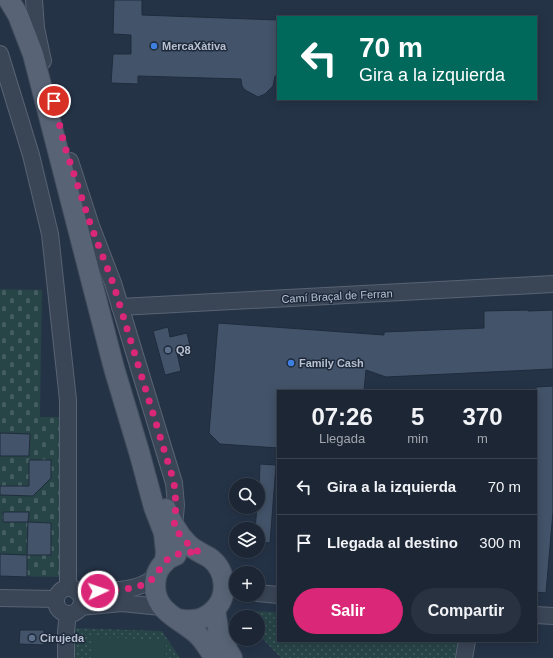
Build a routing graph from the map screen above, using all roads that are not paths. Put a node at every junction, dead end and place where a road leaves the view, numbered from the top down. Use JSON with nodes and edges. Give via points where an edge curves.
{"nodes":[{"id":1,"x":9,"y":0,"type":"edge"},
{"id":2,"x":27,"y":0,"type":"edge"},
{"id":3,"x":34,"y":0,"type":"edge"},
{"id":4,"x":0,"y":54,"type":"edge"},
{"id":5,"x":32,"y":54,"type":"junction"},
{"id":6,"x":553,"y":284,"type":"edge"},
{"id":7,"x":120,"y":307,"type":"junction"},
{"id":8,"x":140,"y":455,"type":"junction"},
{"id":9,"x":174,"y":528,"type":"junction"},
{"id":10,"x":200,"y":553,"type":"junction"},
{"id":11,"x":161,"y":568,"type":"junction"},
{"id":12,"x":72,"y":589,"type":"junction"},
{"id":13,"x":227,"y":594,"type":"edge"},
{"id":14,"x":265,"y":594,"type":"edge"},
{"id":15,"x":277,"y":595,"type":"edge"},
{"id":16,"x":0,"y":598,"type":"edge"},
{"id":17,"x":56,"y":599,"type":"junction"},
{"id":18,"x":161,"y":607,"type":"junction"},
{"id":19,"x":74,"y":610,"type":"junction"},
{"id":20,"x":537,"y":615,"type":"edge"},
{"id":21,"x":553,"y":616,"type":"edge"},
{"id":22,"x":177,"y":619,"type":"junction"},
{"id":23,"x":466,"y":642,"type":"edge"},
{"id":24,"x":66,"y":658,"type":"edge"},
{"id":25,"x":215,"y":658,"type":"edge"},
{"id":26,"x":232,"y":658,"type":"edge"},
{"id":27,"x":464,"y":658,"type":"edge"}],
"edges":[{"from":1,"to":5,"type":"main road","via":[[18,15]]},
{"from":2,"to":5,"type":"main road"},
{"from":3,"to":7,"type":"street","via":[[39,43],[64,144]]},
{"from":4,"to":12,"type":"street","via":[[31,155],[50,234],[68,400]]},
{"from":5,"to":8,"type":"main road","via":[[114,368]]},
{"from":6,"to":7,"type":"street","name":"Camí Braçal de Ferran"},
{"from":7,"to":9,"type":"street","via":[[174,482]]},
{"from":8,"to":9,"type":"main road"},
{"from":8,"to":11,"type":"main road","via":[[164,533],[166,552]]},
{"from":9,"to":10,"type":"main road"},
{"from":10,"to":11,"type":"main road","via":[[190,552],[172,556]]},
{"from":10,"to":13,"type":"main road","via":[[217,565]]},
{"from":11,"to":12,"type":"street","via":[[148,582],[136,587],[110,590]]},
{"from":11,"to":18,"type":"main road","via":[[155,585]]},
{"from":12,"to":17,"type":"street","via":[[65,588],[59,592]]},
{"from":12,"to":19,"type":"street","via":[[81,598]]},
{"from":13,"to":22,"type":"main road","via":[[201,619]]},
{"from":13,"to":26,"type":"main road","via":[[219,635]]},
{"from":14,"to":15,"type":"street"},
{"from":16,"to":17,"type":"street"},
{"from":17,"to":19,"type":"street","via":[[60,611]]},
{"from":18,"to":19,"type":"street","via":[[122,603]]},
{"from":18,"to":22,"type":"main road"},
{"from":19,"to":24,"type":"street","via":[[66,631]]},
{"from":20,"to":21,"type":"street"},
{"from":22,"to":25,"type":"main road","via":[[198,634]]},
{"from":23,"to":27,"type":"street"}]}
